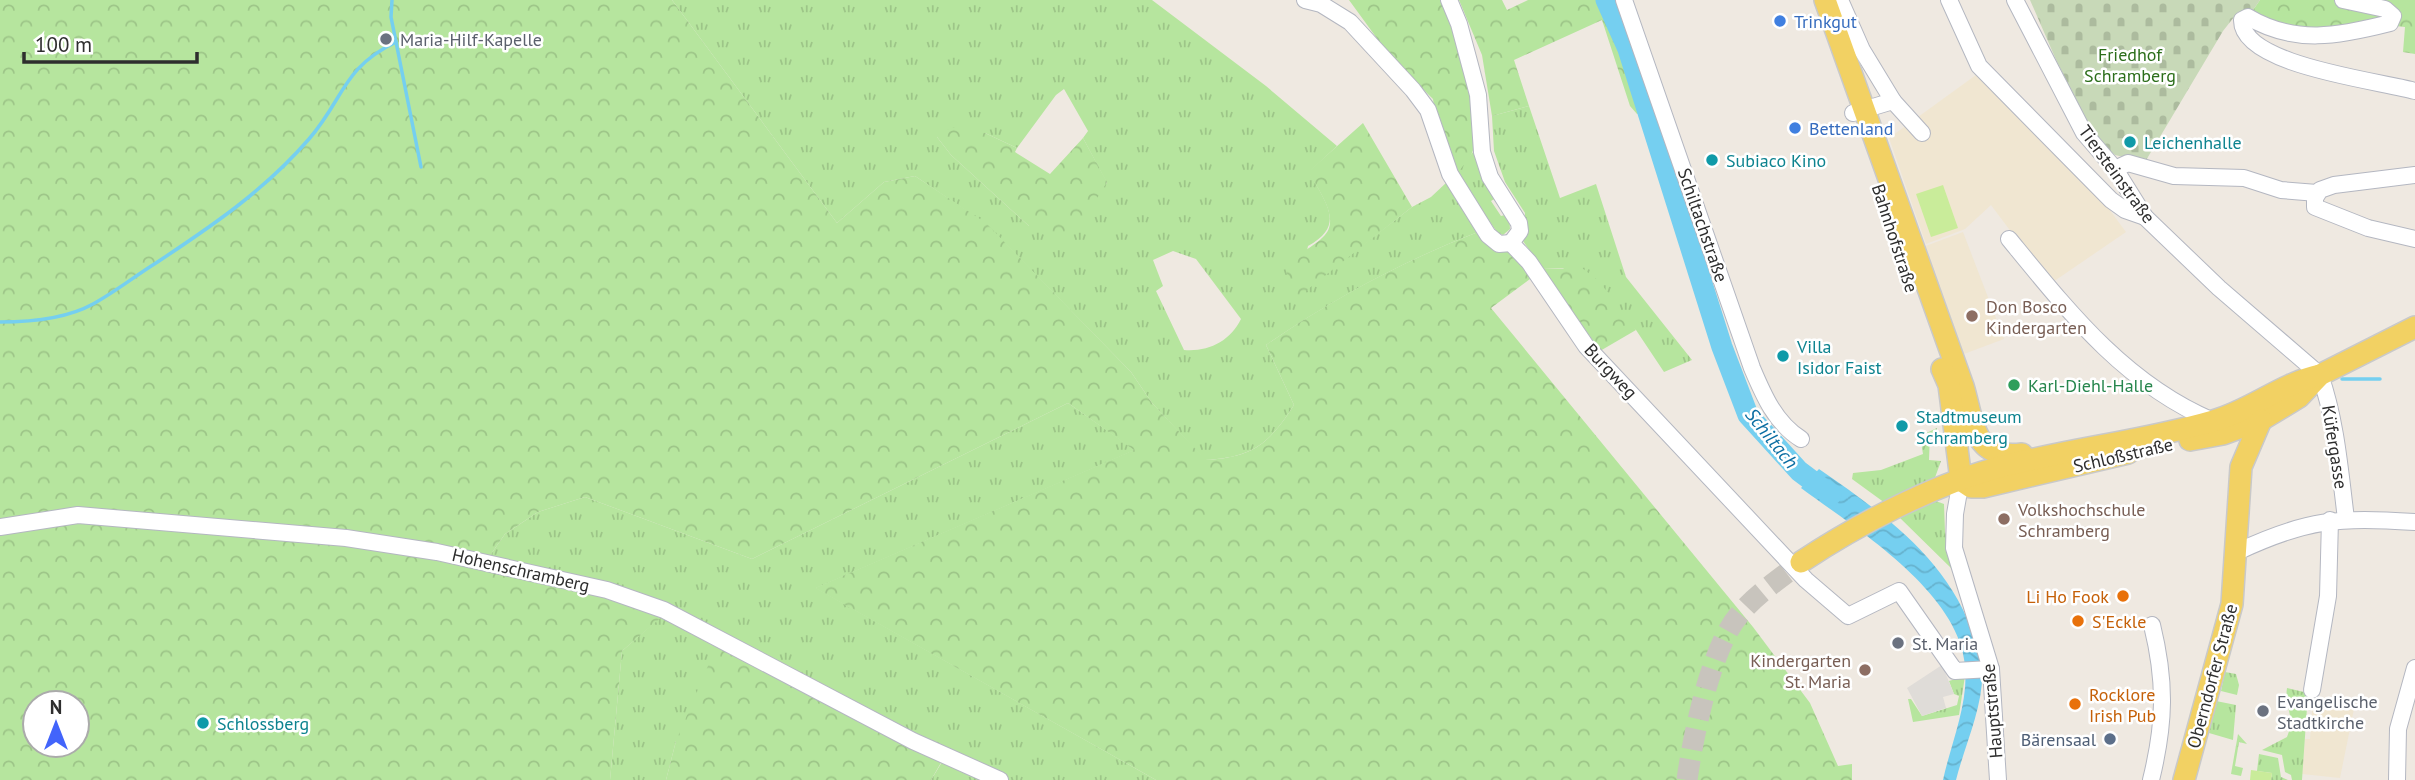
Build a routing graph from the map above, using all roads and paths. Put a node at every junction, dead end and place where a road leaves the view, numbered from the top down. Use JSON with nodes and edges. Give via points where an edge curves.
{"nodes":[{"id":1,"x":1305,"y":0,"type":"edge"},
{"id":2,"x":1449,"y":0,"type":"edge"},
{"id":3,"x":1624,"y":0,"type":"edge"},
{"id":4,"x":1810,"y":0,"type":"edge"},
{"id":5,"x":1825,"y":0,"type":"edge"},
{"id":6,"x":1840,"y":0,"type":"edge"},
{"id":7,"x":1949,"y":0,"type":"edge"},
{"id":8,"x":2015,"y":0,"type":"edge"},
{"id":9,"x":2343,"y":0,"type":"edge"},
{"id":10,"x":2415,"y":91,"type":"edge"},
{"id":11,"x":1894,"y":101,"type":"junction"},
{"id":12,"x":1858,"y":111,"type":"junction"},
{"id":13,"x":1922,"y":133,"type":"dead end"},
{"id":14,"x":2115,"y":169,"type":"junction"},
{"id":15,"x":2415,"y":175,"type":"edge"},
{"id":16,"x":2316,"y":200,"type":"junction"},
{"id":17,"x":2145,"y":217,"type":"junction"},
{"id":18,"x":2009,"y":239,"type":"dead end"},
{"id":19,"x":2415,"y":239,"type":"edge"},
{"id":20,"x":1511,"y":243,"type":"junction"},
{"id":21,"x":2415,"y":327,"type":"edge"},
{"id":22,"x":2320,"y":375,"type":"junction"},
{"id":23,"x":2261,"y":420,"type":"junction"},
{"id":24,"x":2218,"y":428,"type":"junction"},
{"id":25,"x":1801,"y":439,"type":"dead end"},
{"id":26,"x":2059,"y":453,"type":"junction"},
{"id":27,"x":2241,"y":467,"type":"junction"},
{"id":28,"x":1961,"y":480,"type":"junction"},
{"id":29,"x":2338,"y":520,"type":"junction"},
{"id":30,"x":2415,"y":522,"type":"edge"},
{"id":31,"x":0,"y":527,"type":"edge"},
{"id":32,"x":2237,"y":552,"type":"junction"},
{"id":33,"x":1801,"y":562,"type":"tunnel mouth"},
{"id":34,"x":2152,"y":625,"type":"dead end"},
{"id":35,"x":2415,"y":668,"type":"edge"},
{"id":36,"x":1987,"y":669,"type":"junction"},
{"id":37,"x":2312,"y":690,"type":"dead end"},
{"id":38,"x":1000,"y":780,"type":"edge"},
{"id":39,"x":1998,"y":780,"type":"edge"},
{"id":40,"x":2151,"y":780,"type":"edge"},
{"id":41,"x":2184,"y":780,"type":"edge"},
{"id":42,"x":2397,"y":780,"type":"edge"}],
"edges":[{"from":1,"to":20,"type":"street","name":"Burgweg","via":[[1350,22],[1413,90],[1428,110],[1450,174],[1488,235],[1499,244]]},
{"from":2,"to":20,"type":"street","via":[[1478,95],[1482,152],[1490,177],[1520,223]]},
{"from":3,"to":25,"type":"street","name":"Schiltachstraße","via":[[1752,368],[1779,419]]},
{"from":4,"to":12,"type":"main road","name":"Bahnhofstraße"},
{"from":5,"to":12,"type":"main road","name":"Bahnhofstraße"},
{"from":6,"to":11,"type":"street","via":[[1861,50]]},
{"from":7,"to":17,"type":"street","via":[[1979,66],[2111,200]]},
{"from":8,"to":14,"type":"street","name":"Tiersteinstraße","via":[[2084,133]]},
{"from":9,"to":10,"type":"street","via":[[2385,9],[2393,16],[2390,23],[2321,35],[2289,35],[2248,17],[2242,26],[2274,55]]},
{"from":11,"to":12,"type":"street"},
{"from":11,"to":13,"type":"street"},
{"from":12,"to":26,"type":"main road","name":"Bahnhofstraße","via":[[1984,447],[1997,454]]},
{"from":12,"to":28,"type":"main road","name":"Bahnhofstraße","via":[[1923,322],[1949,386]]},
{"from":14,"to":16,"type":"street","via":[[2128,163],[2174,176],[2244,178]]},
{"from":14,"to":17,"type":"street","name":"Tiersteinstraße"},
{"from":15,"to":16,"type":"street","via":[[2334,185]]},
{"from":16,"to":19,"type":"street","via":[[2368,228]]},
{"from":17,"to":22,"type":"street","name":"Tiersteinstraße","via":[[2228,297]]},
{"from":18,"to":24,"type":"street","via":[[2099,345],[2182,409]]},
{"from":20,"to":36,"type":"street","name":"Burgweg","via":[[1586,346],[1806,580],[1848,616],[1894,591],[1903,593],[1958,671]]},
{"from":21,"to":22,"type":"main road"},
{"from":22,"to":23,"type":"main road","via":[[2298,397]]},
{"from":22,"to":24,"type":"main road","via":[[2294,381]]},
{"from":22,"to":29,"type":"street","name":"Küfergasse","via":[[2337,451]]},
{"from":23,"to":24,"type":"main road","name":"Schloßstraße"},
{"from":23,"to":27,"type":"main road","name":"Oberndorfer Straße"},
{"from":24,"to":26,"type":"main road","name":"Schloßstraße"},
{"from":24,"to":27,"type":"main road"},
{"from":24,"to":28,"type":"main road","name":"Schloßstraße","via":[[1983,487],[1971,487]]},
{"from":26,"to":28,"type":"main road","name":"Schloßstraße"},
{"from":27,"to":32,"type":"main road","name":"Oberndorfer Straße"},
{"from":28,"to":33,"type":"main road","name":"Schloßstraße","via":[[1853,530]]},
{"from":28,"to":36,"type":"street","name":"Hauptstraße","via":[[1954,548]]},
{"from":29,"to":30,"type":"street"},
{"from":29,"to":32,"type":"street","via":[[2281,531]]},
{"from":29,"to":37,"type":"street","name":"Küfergasse"},
{"from":31,"to":38,"type":"street","name":"Hohenschramberg","via":[[78,515],[346,538],[490,562],[607,590],[664,610],[913,741]]},
{"from":32,"to":41,"type":"main road","name":"Oberndorfer Straße","via":[[2232,604]]},
{"from":34,"to":40,"type":"street","via":[[2163,675],[2164,711]]},
{"from":35,"to":42,"type":"street","via":[[2398,729]]},
{"from":36,"to":39,"type":"street","name":"Hauptstraße"}]}
